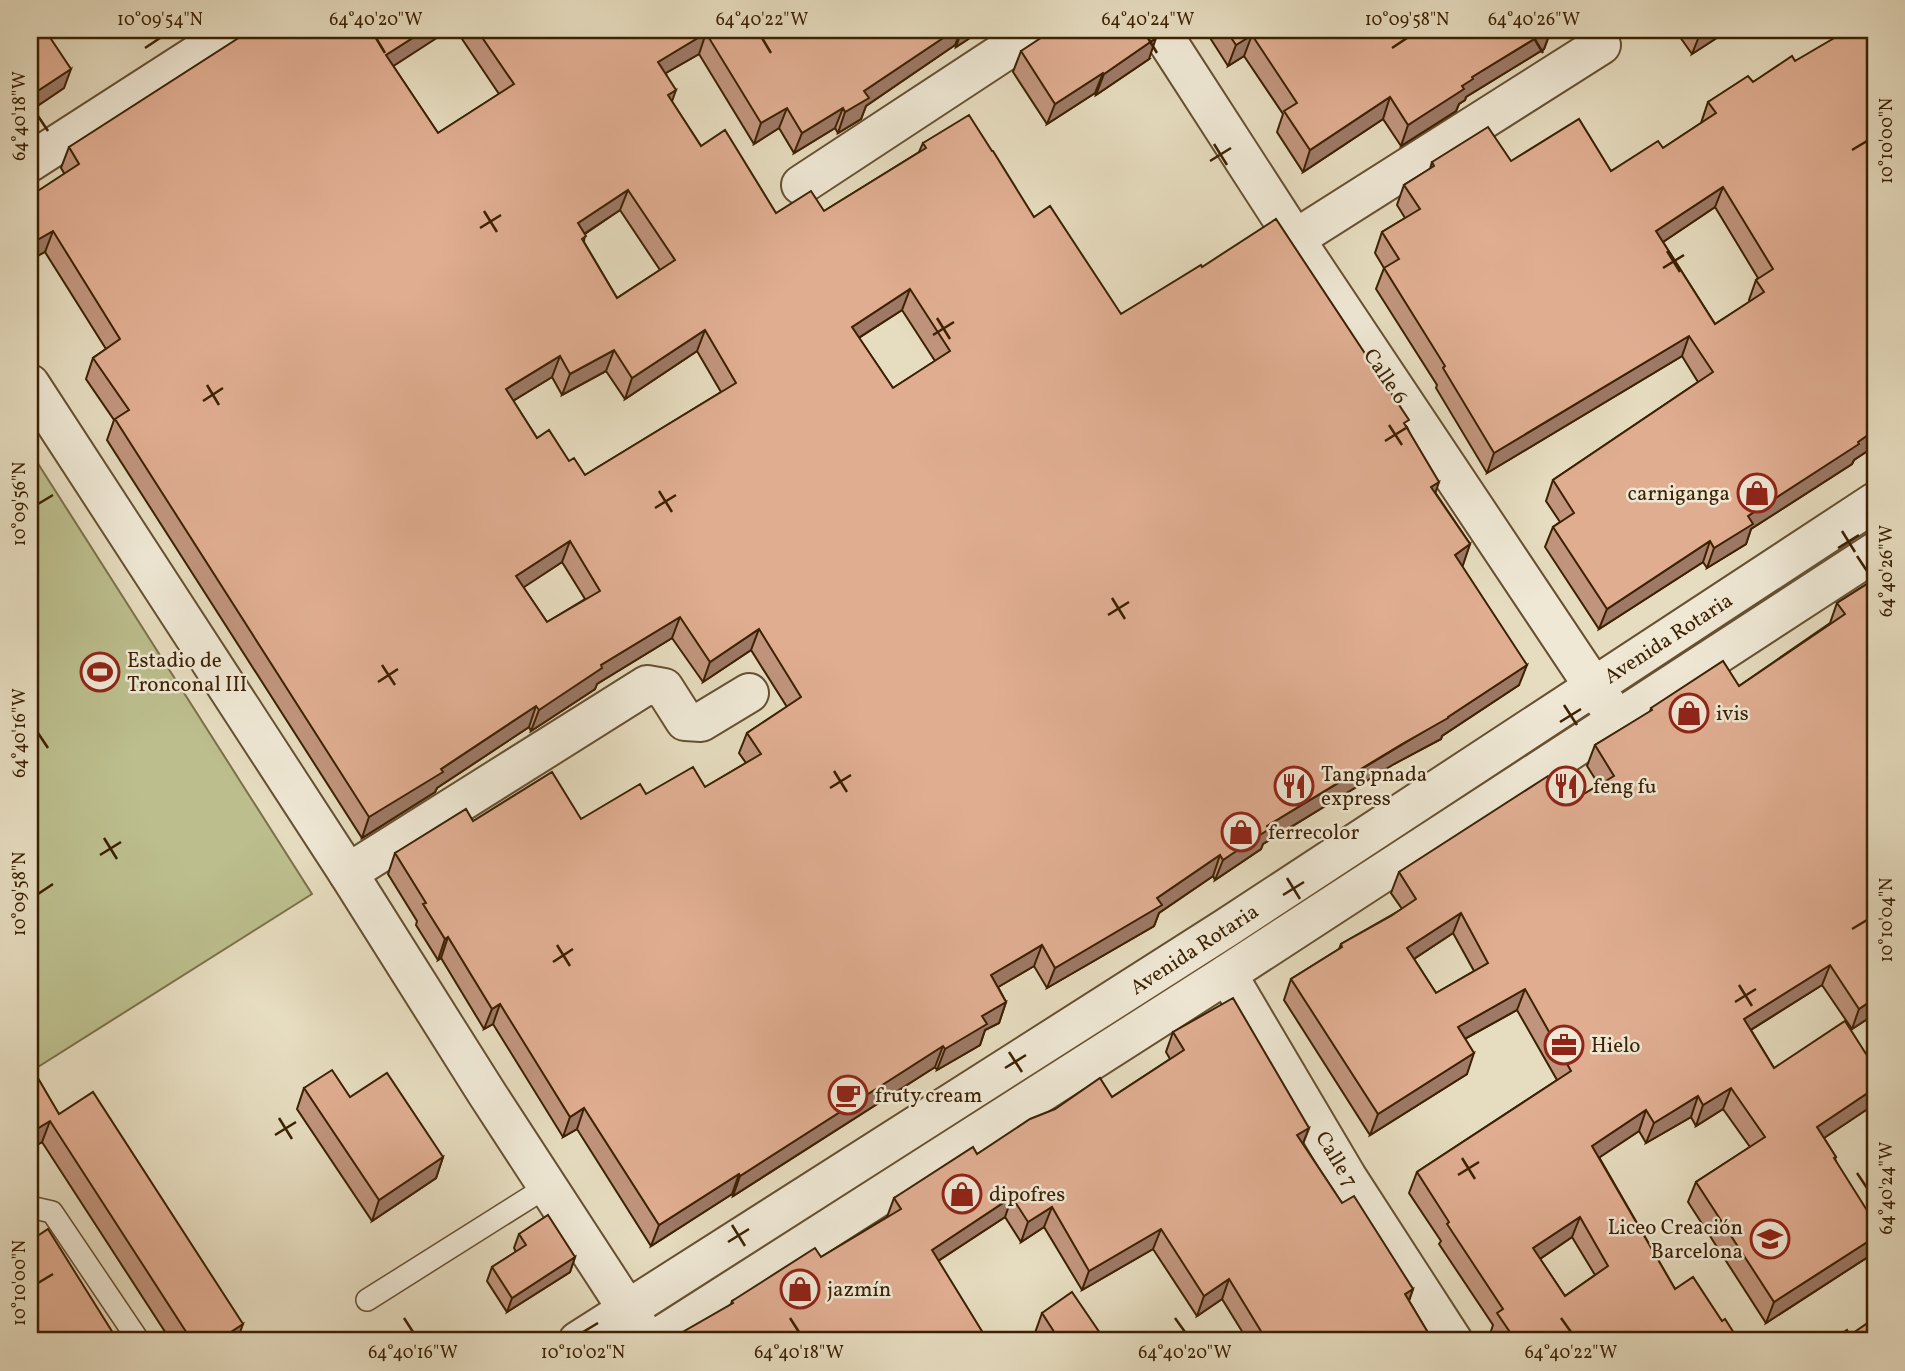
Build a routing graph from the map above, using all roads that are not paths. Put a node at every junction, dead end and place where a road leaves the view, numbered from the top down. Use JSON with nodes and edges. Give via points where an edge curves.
{"nodes":[{"id":1,"x":235,"y":30,"type":"edge"},
{"id":2,"x":1037,"y":30,"type":"edge"},
{"id":3,"x":1160,"y":30,"type":"edge"},
{"id":4,"x":1601,"y":45,"type":"dead end"},
{"id":5,"x":30,"y":162,"type":"edge"},
{"id":6,"x":801,"y":186,"type":"dead end"},
{"id":7,"x":1295,"y":239,"type":"junction"},
{"id":8,"x":30,"y":384,"type":"edge"},
{"id":9,"x":1875,"y":502,"type":"edge"},
{"id":10,"x":1875,"y":552,"type":"edge"},
{"id":11,"x":1594,"y":687,"type":"junction"},
{"id":12,"x":749,"y":693,"type":"dead end"},
{"id":13,"x":1618,"y":720,"type":"junction"},
{"id":14,"x":348,"y":873,"type":"junction"},
{"id":15,"x":1227,"y":974,"type":"junction"},
{"id":16,"x":548,"y":1186,"type":"junction"},
{"id":17,"x":30,"y":1207,"type":"edge"},
{"id":18,"x":367,"y":1300,"type":"dead end"},
{"id":19,"x":643,"y":1331,"type":"edge"},
{"id":20,"x":139,"y":1341,"type":"edge"},
{"id":21,"x":578,"y":1341,"type":"edge"},
{"id":22,"x":1453,"y":1341,"type":"edge"}],
"edges":[{"from":1,"to":5,"type":"street"},
{"from":2,"to":6,"type":"street"},
{"from":3,"to":7,"type":"street","name":"Calle 6"},
{"from":4,"to":7,"type":"street"},
{"from":7,"to":11,"type":"street","name":"Calle 6"},
{"from":8,"to":14,"type":"street"},
{"from":9,"to":11,"type":"street","name":"Avenida Rotaria"},
{"from":10,"to":13,"type":"street","name":"Avenida Rotaria"},
{"from":11,"to":13,"type":"street","name":"Calle 6"},
{"from":11,"to":19,"type":"street","name":"Avenida Rotaria","via":[[1226,928]]},
{"from":12,"to":14,"type":"street","via":[[701,722],[685,721],[664,688],[647,685]]},
{"from":13,"to":15,"type":"street","name":"Avenida Rotaria"},
{"from":14,"to":16,"type":"street"},
{"from":15,"to":19,"type":"street","name":"Avenida Rotaria"},
{"from":15,"to":22,"type":"street","name":"Calle 7","via":[[1347,1177]]},
{"from":16,"to":18,"type":"lane"},
{"from":16,"to":19,"type":"street"},
{"from":17,"to":20,"type":"lane","via":[[52,1212]]},
{"from":19,"to":21,"type":"street","name":"Avenida Rotaria"}]}
